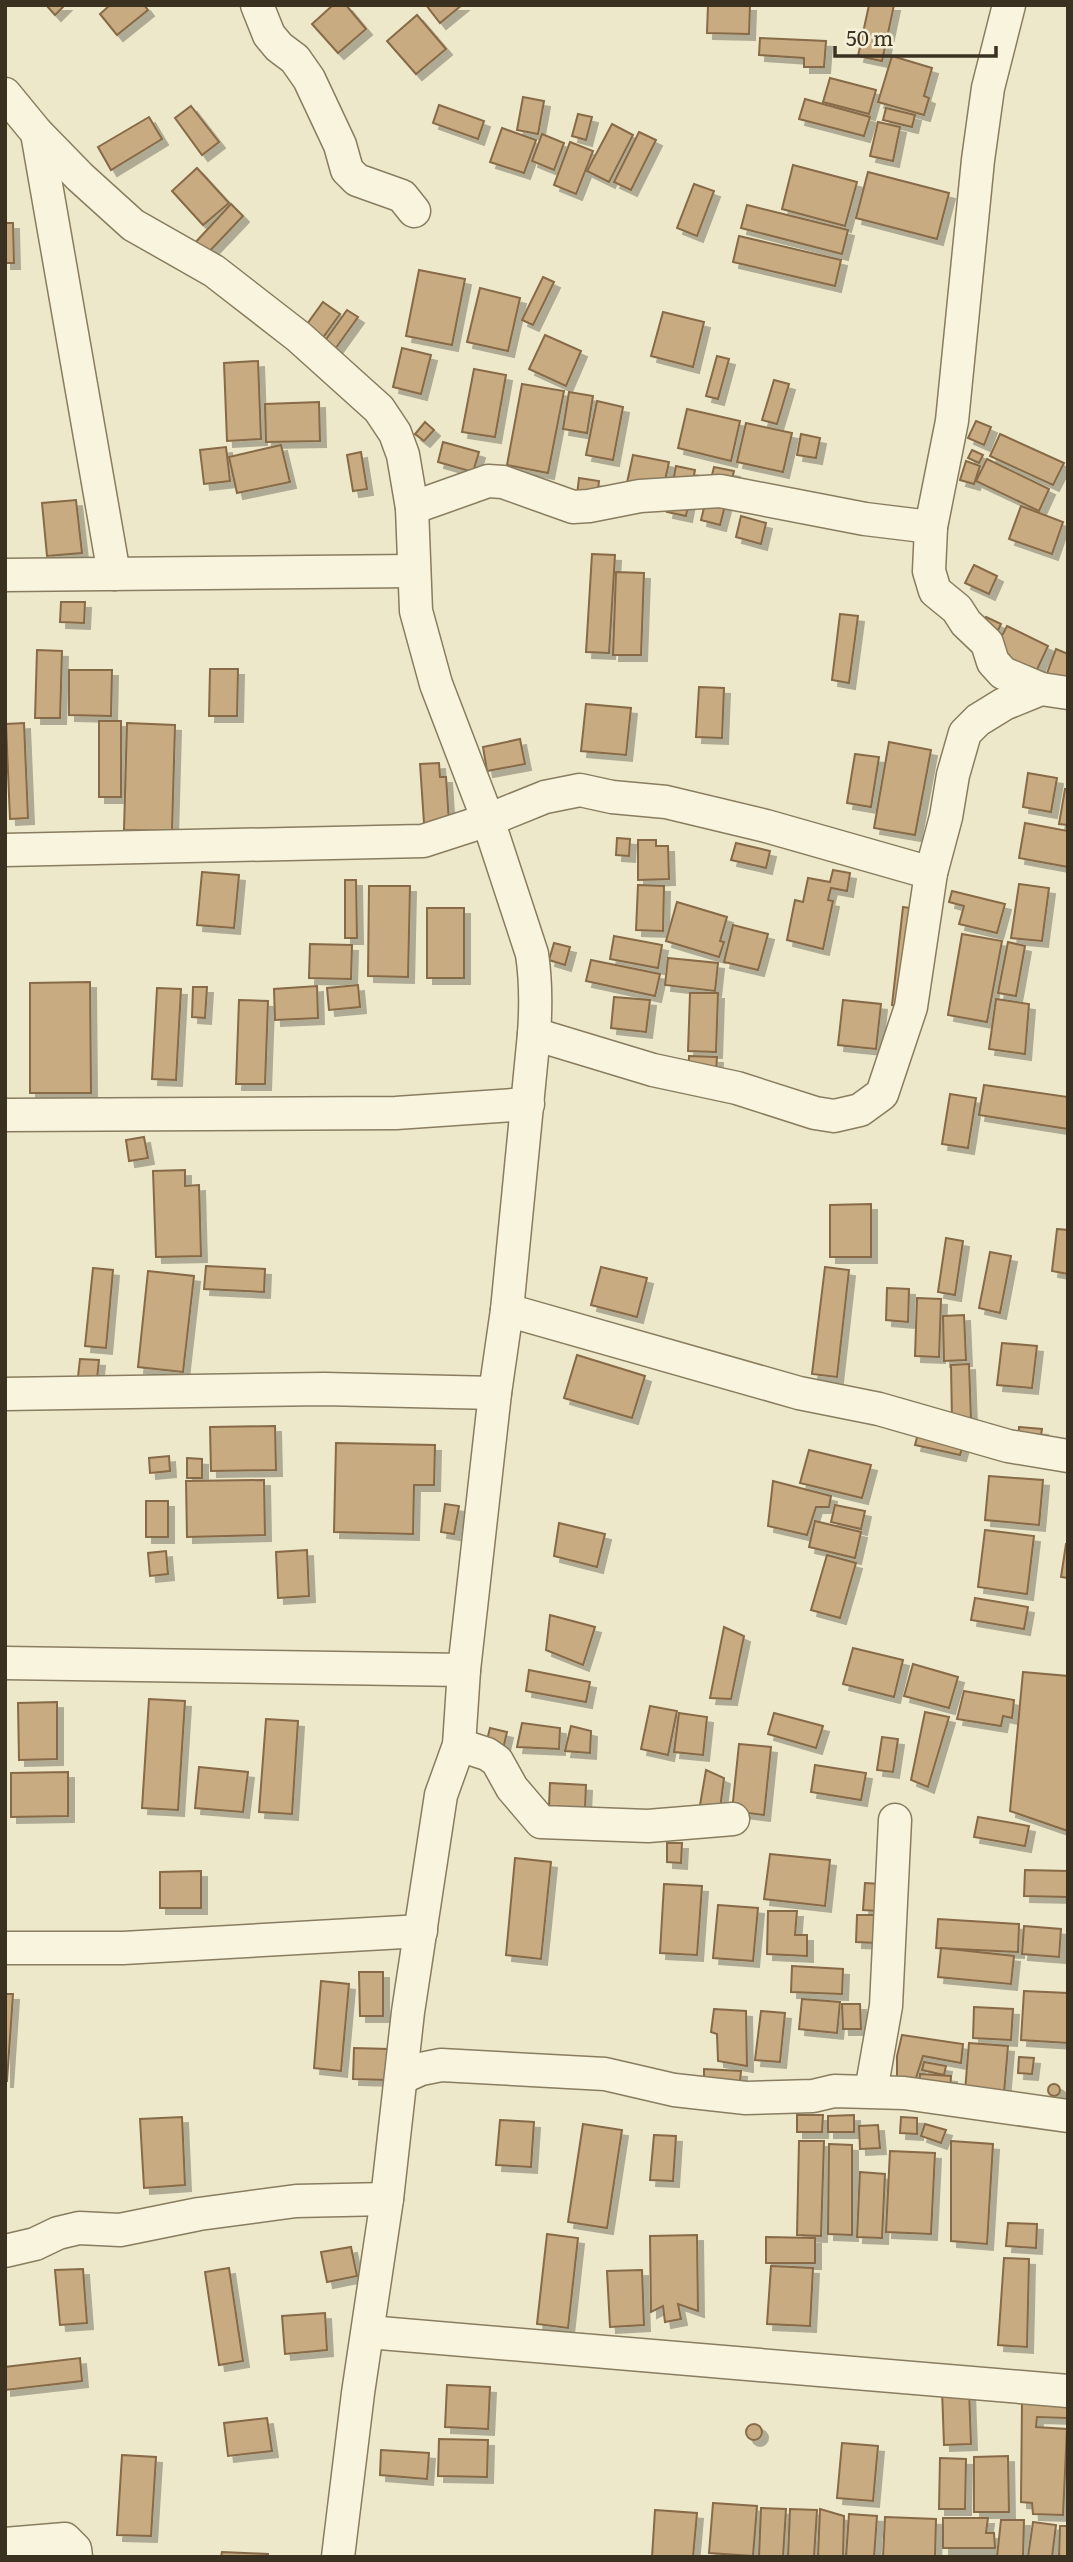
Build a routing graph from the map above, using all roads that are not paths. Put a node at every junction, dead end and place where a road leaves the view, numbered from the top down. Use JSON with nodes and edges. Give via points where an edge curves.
{"nodes":[{"id":1,"x":257,"y":5,"type":"edge"},
{"id":2,"x":1009,"y":5,"type":"edge"},
{"id":3,"x":5,"y":94,"type":"edge"},
{"id":4,"x":37,"y":133,"type":"junction"},
{"id":5,"x":414,"y":211,"type":"dead end"},
{"id":6,"x":411,"y":508,"type":"junction"},
{"id":7,"x":931,"y":527,"type":"junction"},
{"id":8,"x":414,"y":571,"type":"junction"},
{"id":9,"x":114,"y":574,"type":"junction"},
{"id":10,"x":5,"y":575,"type":"edge"},
{"id":11,"x":1054,"y":691,"type":"edge"},
{"id":12,"x":488,"y":820,"type":"junction"},
{"id":13,"x":5,"y":850,"type":"edge"},
{"id":14,"x":931,"y":873,"type":"junction"},
{"id":15,"x":534,"y":1034,"type":"junction"},
{"id":16,"x":528,"y":1104,"type":"junction"},
{"id":17,"x":5,"y":1115,"type":"edge"},
{"id":18,"x":507,"y":1310,"type":"junction"},
{"id":19,"x":495,"y":1393,"type":"junction"},
{"id":20,"x":5,"y":1394,"type":"edge"},
{"id":21,"x":1068,"y":1456,"type":"edge"},
{"id":22,"x":5,"y":1663,"type":"edge"},
{"id":23,"x":464,"y":1670,"type":"junction"},
{"id":24,"x":459,"y":1745,"type":"junction"},
{"id":25,"x":733,"y":1819,"type":"dead end"},
{"id":26,"x":895,"y":1819,"type":"dead end"},
{"id":27,"x":421,"y":1931,"type":"junction"},
{"id":28,"x":5,"y":1948,"type":"edge"},
{"id":29,"x":401,"y":2078,"type":"junction"},
{"id":30,"x":871,"y":2091,"type":"junction"},
{"id":31,"x":1068,"y":2116,"type":"edge"},
{"id":32,"x":387,"y":2199,"type":"junction"},
{"id":33,"x":5,"y":2251,"type":"edge"},
{"id":34,"x":368,"y":2332,"type":"junction"},
{"id":35,"x":1068,"y":2391,"type":"edge"},
{"id":36,"x":5,"y":2544,"type":"edge"},
{"id":37,"x":76,"y":2557,"type":"edge"},
{"id":38,"x":338,"y":2557,"type":"edge"}],
"edges":[{"from":1,"to":5,"type":"street","via":[[269,35],[309,79],[347,170],[357,180],[402,196]]},
{"from":2,"to":7,"type":"street","via":[[988,89],[952,421]]},
{"from":3,"to":4,"type":"street"},
{"from":4,"to":6,"type":"street","via":[[133,225],[214,271],[299,337],[379,409],[403,455]]},
{"from":4,"to":9,"type":"street"},
{"from":6,"to":7,"type":"street","via":[[488,481],[573,507],[640,495],[720,491]]},
{"from":6,"to":8,"type":"street"},
{"from":7,"to":11,"type":"street","via":[[929,571],[935,592],[987,643],[993,662],[1003,673]]},
{"from":8,"to":9,"type":"street"},
{"from":8,"to":12,"type":"street","via":[[416,611],[436,684]]},
{"from":9,"to":10,"type":"street"},
{"from":11,"to":14,"type":"street","via":[[1004,704],[965,733]]},
{"from":12,"to":13,"type":"street","via":[[423,841]]},
{"from":12,"to":14,"type":"street","via":[[545,797],[580,790],[691,808]]},
{"from":12,"to":15,"type":"street","via":[[532,954]]},
{"from":14,"to":15,"type":"street","via":[[911,1007],[882,1094],[860,1110],[834,1116],[815,1113]]},
{"from":15,"to":16,"type":"street"},
{"from":16,"to":17,"type":"street","via":[[396,1113]]},
{"from":16,"to":18,"type":"street"},
{"from":18,"to":19,"type":"street"},
{"from":18,"to":21,"type":"street","via":[[799,1393],[879,1409],[1008,1446]]},
{"from":19,"to":20,"type":"street","via":[[324,1389]]},
{"from":19,"to":23,"type":"street"},
{"from":22,"to":23,"type":"street"},
{"from":23,"to":24,"type":"street"},
{"from":24,"to":25,"type":"street","via":[[498,1760],[512,1788],[541,1822],[648,1826]]},
{"from":24,"to":27,"type":"street","via":[[441,1795]]},
{"from":26,"to":30,"type":"street","via":[[886,2006]]},
{"from":27,"to":28,"type":"street","via":[[123,1948]]},
{"from":27,"to":29,"type":"street"},
{"from":29,"to":30,"type":"street","via":[[441,2065],[605,2074],[674,2090],[746,2098]]},
{"from":29,"to":32,"type":"street"},
{"from":30,"to":31,"type":"street"},
{"from":32,"to":33,"type":"street","via":[[296,2201],[120,2230],[79,2228]]},
{"from":32,"to":34,"type":"street"},
{"from":34,"to":35,"type":"street"},
{"from":34,"to":38,"type":"street"},
{"from":36,"to":37,"type":"street","via":[[65,2539]]}]}
